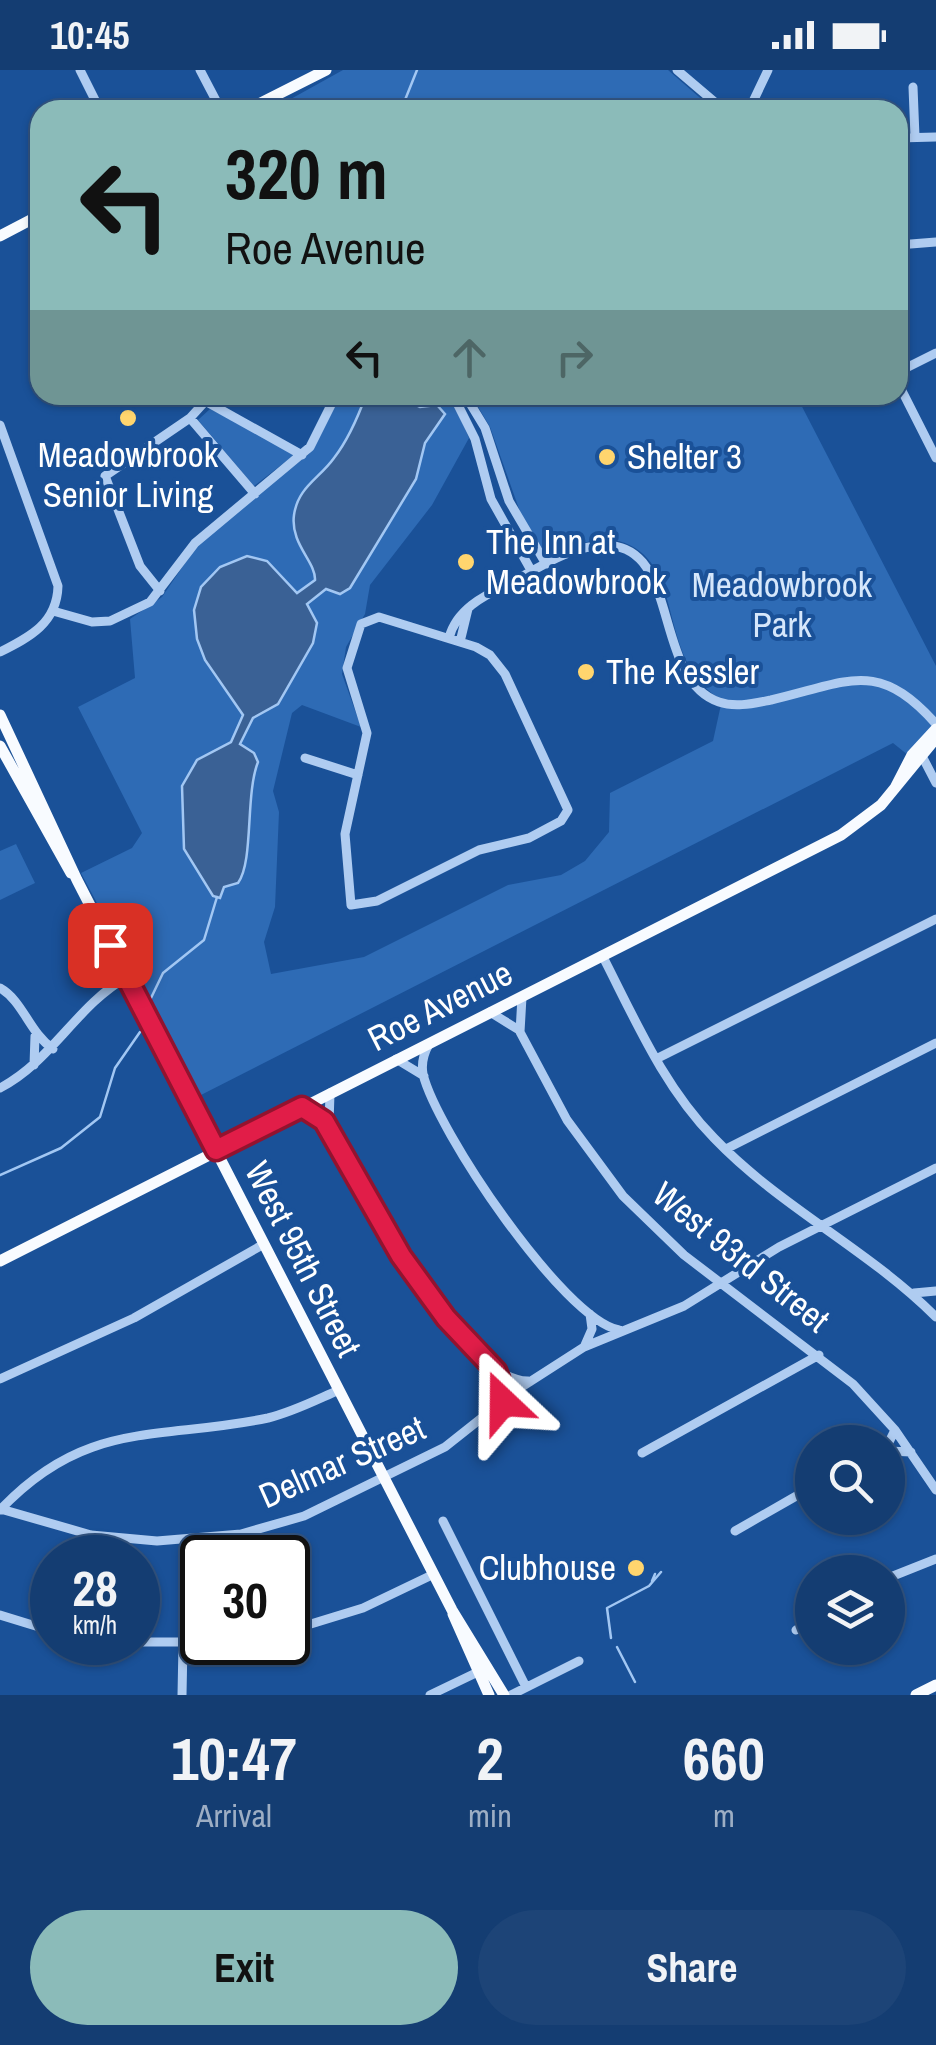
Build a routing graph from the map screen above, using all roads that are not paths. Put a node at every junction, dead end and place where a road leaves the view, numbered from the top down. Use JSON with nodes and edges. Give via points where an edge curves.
{"nodes":[{"id":1,"x":80,"y":70,"type":"edge"},
{"id":2,"x":200,"y":70,"type":"edge"},
{"id":3,"x":326,"y":70,"type":"edge"},
{"id":4,"x":678,"y":70,"type":"edge"},
{"id":5,"x":768,"y":70,"type":"edge"},
{"id":6,"x":914,"y":87,"type":"dead end"},
{"id":7,"x":95,"y":100,"type":"edge"},
{"id":8,"x":216,"y":100,"type":"edge"},
{"id":9,"x":267,"y":100,"type":"edge"},
{"id":10,"x":712,"y":100,"type":"edge"},
{"id":11,"x":753,"y":100,"type":"edge"},
{"id":12,"x":936,"y":137,"type":"edge"},
{"id":13,"x":908,"y":138,"type":"edge"},
{"id":14,"x":915,"y":138,"type":"junction"},
{"id":15,"x":30,"y":220,"type":"edge"},
{"id":16,"x":0,"y":236,"type":"edge"},
{"id":17,"x":936,"y":242,"type":"edge"},
{"id":18,"x":908,"y":245,"type":"edge"},
{"id":19,"x":936,"y":353,"type":"edge"},
{"id":20,"x":908,"y":367,"type":"edge"},
{"id":21,"x":908,"y":402,"type":"edge"},
{"id":22,"x":202,"y":405,"type":"edge"},
{"id":23,"x":218,"y":405,"type":"edge"},
{"id":24,"x":330,"y":405,"type":"edge"},
{"id":25,"x":458,"y":405,"type":"edge"},
{"id":26,"x":470,"y":405,"type":"edge"},
{"id":27,"x":190,"y":418,"type":"junction"},
{"id":28,"x":0,"y":426,"type":"edge"},
{"id":29,"x":302,"y":455,"type":"junction"},
{"id":30,"x":936,"y":458,"type":"edge"},
{"id":31,"x":255,"y":494,"type":"junction"},
{"id":32,"x":546,"y":564,"type":"junction"},
{"id":33,"x":532,"y":572,"type":"junction"},
{"id":34,"x":160,"y":592,"type":"junction"},
{"id":35,"x":468,"y":610,"type":"junction"},
{"id":36,"x":53,"y":611,"type":"junction"},
{"id":37,"x":449,"y":638,"type":"junction"},
{"id":38,"x":460,"y":642,"type":"junction"},
{"id":39,"x":0,"y":652,"type":"edge"},
{"id":40,"x":0,"y":716,"type":"edge"},
{"id":41,"x":936,"y":726,"type":"edge"},
{"id":42,"x":936,"y":738,"type":"edge"},
{"id":43,"x":0,"y":746,"type":"edge"},
{"id":44,"x":922,"y":756,"type":"junction"},
{"id":45,"x":305,"y":758,"type":"dead end"},
{"id":46,"x":358,"y":776,"type":"junction"},
{"id":47,"x":936,"y":783,"type":"edge"},
{"id":48,"x":896,"y":788,"type":"junction"},
{"id":49,"x":77,"y":880,"type":"junction"},
{"id":50,"x":936,"y":919,"type":"edge"},
{"id":51,"x":602,"y":956,"type":"junction"},
{"id":52,"x":127,"y":977,"type":"junction"},
{"id":53,"x":0,"y":988,"type":"edge"},
{"id":54,"x":524,"y":994,"type":"junction"},
{"id":55,"x":489,"y":1012,"type":"junction"},
{"id":56,"x":520,"y":1032,"type":"junction"},
{"id":57,"x":35,"y":1036,"type":"junction"},
{"id":58,"x":431,"y":1041,"type":"junction"},
{"id":59,"x":936,"y":1043,"type":"edge"},
{"id":60,"x":53,"y":1049,"type":"junction"},
{"id":61,"x":396,"y":1059,"type":"junction"},
{"id":62,"x":656,"y":1060,"type":"junction"},
{"id":63,"x":34,"y":1065,"type":"junction"},
{"id":64,"x":424,"y":1076,"type":"junction"},
{"id":65,"x":0,"y":1088,"type":"edge"},
{"id":66,"x":330,"y":1093,"type":"junction"},
{"id":67,"x":302,"y":1107,"type":"junction"},
{"id":68,"x":330,"y":1127,"type":"junction"},
{"id":69,"x":726,"y":1149,"type":"junction"},
{"id":70,"x":216,"y":1150,"type":"junction"},
{"id":71,"x":936,"y":1168,"type":"edge"},
{"id":72,"x":823,"y":1224,"type":"junction"},
{"id":73,"x":264,"y":1244,"type":"junction"},
{"id":74,"x":0,"y":1261,"type":"edge"},
{"id":75,"x":722,"y":1283,"type":"junction"},
{"id":76,"x":936,"y":1291,"type":"edge"},
{"id":77,"x":912,"y":1294,"type":"junction"},
{"id":78,"x":590,"y":1314,"type":"junction"},
{"id":79,"x":936,"y":1317,"type":"edge"},
{"id":80,"x":622,"y":1331,"type":"junction"},
{"id":81,"x":798,"y":1340,"type":"junction"},
{"id":82,"x":584,"y":1347,"type":"junction"},
{"id":83,"x":819,"y":1356,"type":"junction"},
{"id":84,"x":798,"y":1364,"type":"junction"},
{"id":85,"x":496,"y":1371,"type":"junction"},
{"id":86,"x":0,"y":1379,"type":"edge"},
{"id":87,"x":528,"y":1382,"type":"junction"},
{"id":88,"x":339,"y":1390,"type":"junction"},
{"id":89,"x":503,"y":1402,"type":"junction"},
{"id":90,"x":890,"y":1425,"type":"edge"},
{"id":91,"x":905,"y":1444,"type":"edge"},
{"id":92,"x":905,"y":1451,"type":"edge"},
{"id":93,"x":642,"y":1452,"type":"dead end"},
{"id":94,"x":911,"y":1452,"type":"junction"},
{"id":95,"x":385,"y":1479,"type":"junction"},
{"id":96,"x":936,"y":1490,"type":"edge"},
{"id":97,"x":795,"y":1496,"type":"edge"},
{"id":98,"x":0,"y":1510,"type":"edge"},
{"id":99,"x":443,"y":1521,"type":"dead end"},
{"id":100,"x":735,"y":1530,"type":"dead end"},
{"id":101,"x":936,"y":1559,"type":"edge"},
{"id":102,"x":905,"y":1571,"type":"edge"},
{"id":103,"x":434,"y":1574,"type":"junction"},
{"id":104,"x":0,"y":1615,"type":"edge"},
{"id":105,"x":30,"y":1624,"type":"edge"},
{"id":106,"x":310,"y":1624,"type":"edge"},
{"id":107,"x":579,"y":1661,"type":"dead end"},
{"id":108,"x":183,"y":1665,"type":"edge"},
{"id":109,"x":483,"y":1669,"type":"junction"},
{"id":110,"x":936,"y":1685,"type":"edge"},
{"id":111,"x":526,"y":1687,"type":"junction"},
{"id":112,"x":182,"y":1695,"type":"edge"},
{"id":113,"x":430,"y":1695,"type":"edge"},
{"id":114,"x":489,"y":1695,"type":"edge"},
{"id":115,"x":507,"y":1695,"type":"edge"},
{"id":116,"x":916,"y":1695,"type":"edge"}],
"edges":[{"from":1,"to":7,"type":"street"},
{"from":2,"to":8,"type":"street"},
{"from":3,"to":9,"type":"main road"},
{"from":4,"to":10,"type":"street"},
{"from":5,"to":11,"type":"street"},
{"from":6,"to":14,"type":"street"},
{"from":12,"to":14,"type":"street"},
{"from":13,"to":14,"type":"street"},
{"from":15,"to":16,"type":"main road"},
{"from":17,"to":18,"type":"street"},
{"from":19,"to":20,"type":"street"},
{"from":21,"to":30,"type":"street"},
{"from":22,"to":27,"type":"street"},
{"from":23,"to":29,"type":"street"},
{"from":24,"to":29,"type":"street"},
{"from":25,"to":33,"type":"street","via":[[476,439],[490,499]]},
{"from":26,"to":32,"type":"street","via":[[509,501]]},
{"from":27,"to":31,"type":"street"},
{"from":27,"to":34,"type":"street","via":[[105,476],[140,566]]},
{"from":28,"to":36,"type":"street","via":[[57,579]]},
{"from":29,"to":31,"type":"street"},
{"from":31,"to":34,"type":"street","via":[[194,543]]},
{"from":32,"to":33,"type":"street"},
{"from":32,"to":41,"type":"street","via":[[598,545],[640,559],[655,580],[686,673],[715,701],[750,704],[864,679],[895,684]]},
{"from":33,"to":35,"type":"street"},
{"from":34,"to":36,"type":"street","via":[[110,621]]},
{"from":35,"to":37,"type":"street"},
{"from":35,"to":38,"type":"street"},
{"from":36,"to":39,"type":"street","via":[[34,634]]},
{"from":37,"to":38,"type":"street"},
{"from":37,"to":46,"type":"street","via":[[378,617],[361,624],[347,668],[367,733]]},
{"from":38,"to":46,"type":"street","via":[[500,667],[568,810],[564,818],[529,838],[479,850],[377,901],[352,905],[345,834]]},
{"from":40,"to":49,"type":"main road","name":"West 95th Street"},
{"from":41,"to":48,"type":"main road","name":"Roe Avenue"},
{"from":42,"to":44,"type":"main road","name":"Roe Avenue"},
{"from":43,"to":49,"type":"main road","name":"West 95th Street"},
{"from":44,"to":47,"type":"street"},
{"from":44,"to":48,"type":"main road","name":"Roe Avenue"},
{"from":45,"to":46,"type":"street"},
{"from":48,"to":51,"type":"main road","name":"Roe Avenue","via":[[852,829]]},
{"from":49,"to":52,"type":"main road","name":"West 95th Street"},
{"from":50,"to":62,"type":"street"},
{"from":51,"to":54,"type":"main road","name":"Roe Avenue"},
{"from":51,"to":62,"type":"street"},
{"from":52,"to":60,"type":"street","via":[[100,994]]},
{"from":52,"to":70,"type":"main road","name":"West 95th Street"},
{"from":53,"to":57,"type":"street"},
{"from":54,"to":55,"type":"main road","name":"Roe Avenue"},
{"from":54,"to":56,"type":"street"},
{"from":55,"to":56,"type":"street"},
{"from":55,"to":58,"type":"main road","name":"Roe Avenue"},
{"from":56,"to":75,"type":"street","name":"West 93rd Street","via":[[599,1168],[662,1236]]},
{"from":57,"to":60,"type":"street"},
{"from":57,"to":63,"type":"street"},
{"from":58,"to":61,"type":"main road","name":"Roe Avenue"},
{"from":58,"to":64,"type":"street"},
{"from":59,"to":69,"type":"street"},
{"from":60,"to":63,"type":"street"},
{"from":61,"to":64,"type":"street"},
{"from":61,"to":66,"type":"main road","name":"Roe Avenue"},
{"from":62,"to":69,"type":"street"},
{"from":63,"to":65,"type":"street"},
{"from":64,"to":78,"type":"street","via":[[496,1206]]},
{"from":66,"to":67,"type":"main road","name":"Roe Avenue"},
{"from":66,"to":68,"type":"street"},
{"from":67,"to":68,"type":"street"},
{"from":67,"to":70,"type":"main road","name":"Roe Avenue"},
{"from":68,"to":85,"type":"street","via":[[401,1256]]},
{"from":69,"to":72,"type":"street"},
{"from":70,"to":73,"type":"main road","name":"West 95th Street"},
{"from":70,"to":74,"type":"main road","name":"Roe Avenue"},
{"from":71,"to":72,"type":"street","name":"Delmar Street"},
{"from":72,"to":75,"type":"street","name":"Delmar Street"},
{"from":72,"to":77,"type":"street"},
{"from":73,"to":86,"type":"street","via":[[134,1318]]},
{"from":73,"to":88,"type":"main road","name":"West 95th Street"},
{"from":75,"to":80,"type":"street","name":"Delmar Street"},
{"from":75,"to":81,"type":"street","name":"West 93rd Street"},
{"from":76,"to":77,"type":"street"},
{"from":77,"to":79,"type":"street"},
{"from":78,"to":80,"type":"street"},
{"from":78,"to":82,"type":"street"},
{"from":80,"to":82,"type":"street","name":"Delmar Street"},
{"from":81,"to":83,"type":"street","name":"West 93rd Street"},
{"from":81,"to":84,"type":"street"},
{"from":82,"to":87,"type":"street","name":"Delmar Street"},
{"from":83,"to":84,"type":"street"},
{"from":83,"to":90,"type":"street","name":"West 93rd Street"},
{"from":84,"to":93,"type":"street","via":[[776,1383]]},
{"from":85,"to":87,"type":"street"},
{"from":85,"to":89,"type":"street"},
{"from":87,"to":89,"type":"street","name":"Delmar Street"},
{"from":88,"to":95,"type":"main road","name":"West 95th Street"},
{"from":88,"to":98,"type":"street","via":[[272,1417],[102,1442],[39,1474]]},
{"from":89,"to":95,"type":"street","name":"Delmar Street","via":[[445,1447]]},
{"from":91,"to":94,"type":"street","name":"West 93rd Street"},
{"from":92,"to":94,"type":"street"},
{"from":94,"to":96,"type":"street","name":"West 93rd Street"},
{"from":95,"to":98,"type":"street","name":"Delmar Street","via":[[286,1522],[186,1540],[91,1535]]},
{"from":95,"to":103,"type":"main road","name":"West 95th Street"},
{"from":97,"to":100,"type":"street"},
{"from":99,"to":111,"type":"street"},
{"from":101,"to":102,"type":"street"},
{"from":103,"to":106,"type":"street"},
{"from":103,"to":109,"type":"main road","name":"West 95th Street"},
{"from":104,"to":105,"type":"street"},
{"from":107,"to":111,"type":"street"},
{"from":108,"to":112,"type":"street"},
{"from":109,"to":113,"type":"street"},
{"from":109,"to":114,"type":"main road","name":"West 95th Street"},
{"from":109,"to":115,"type":"main road","name":"West 95th Street"},
{"from":110,"to":116,"type":"main road"},
{"from":111,"to":115,"type":"street"}]}
